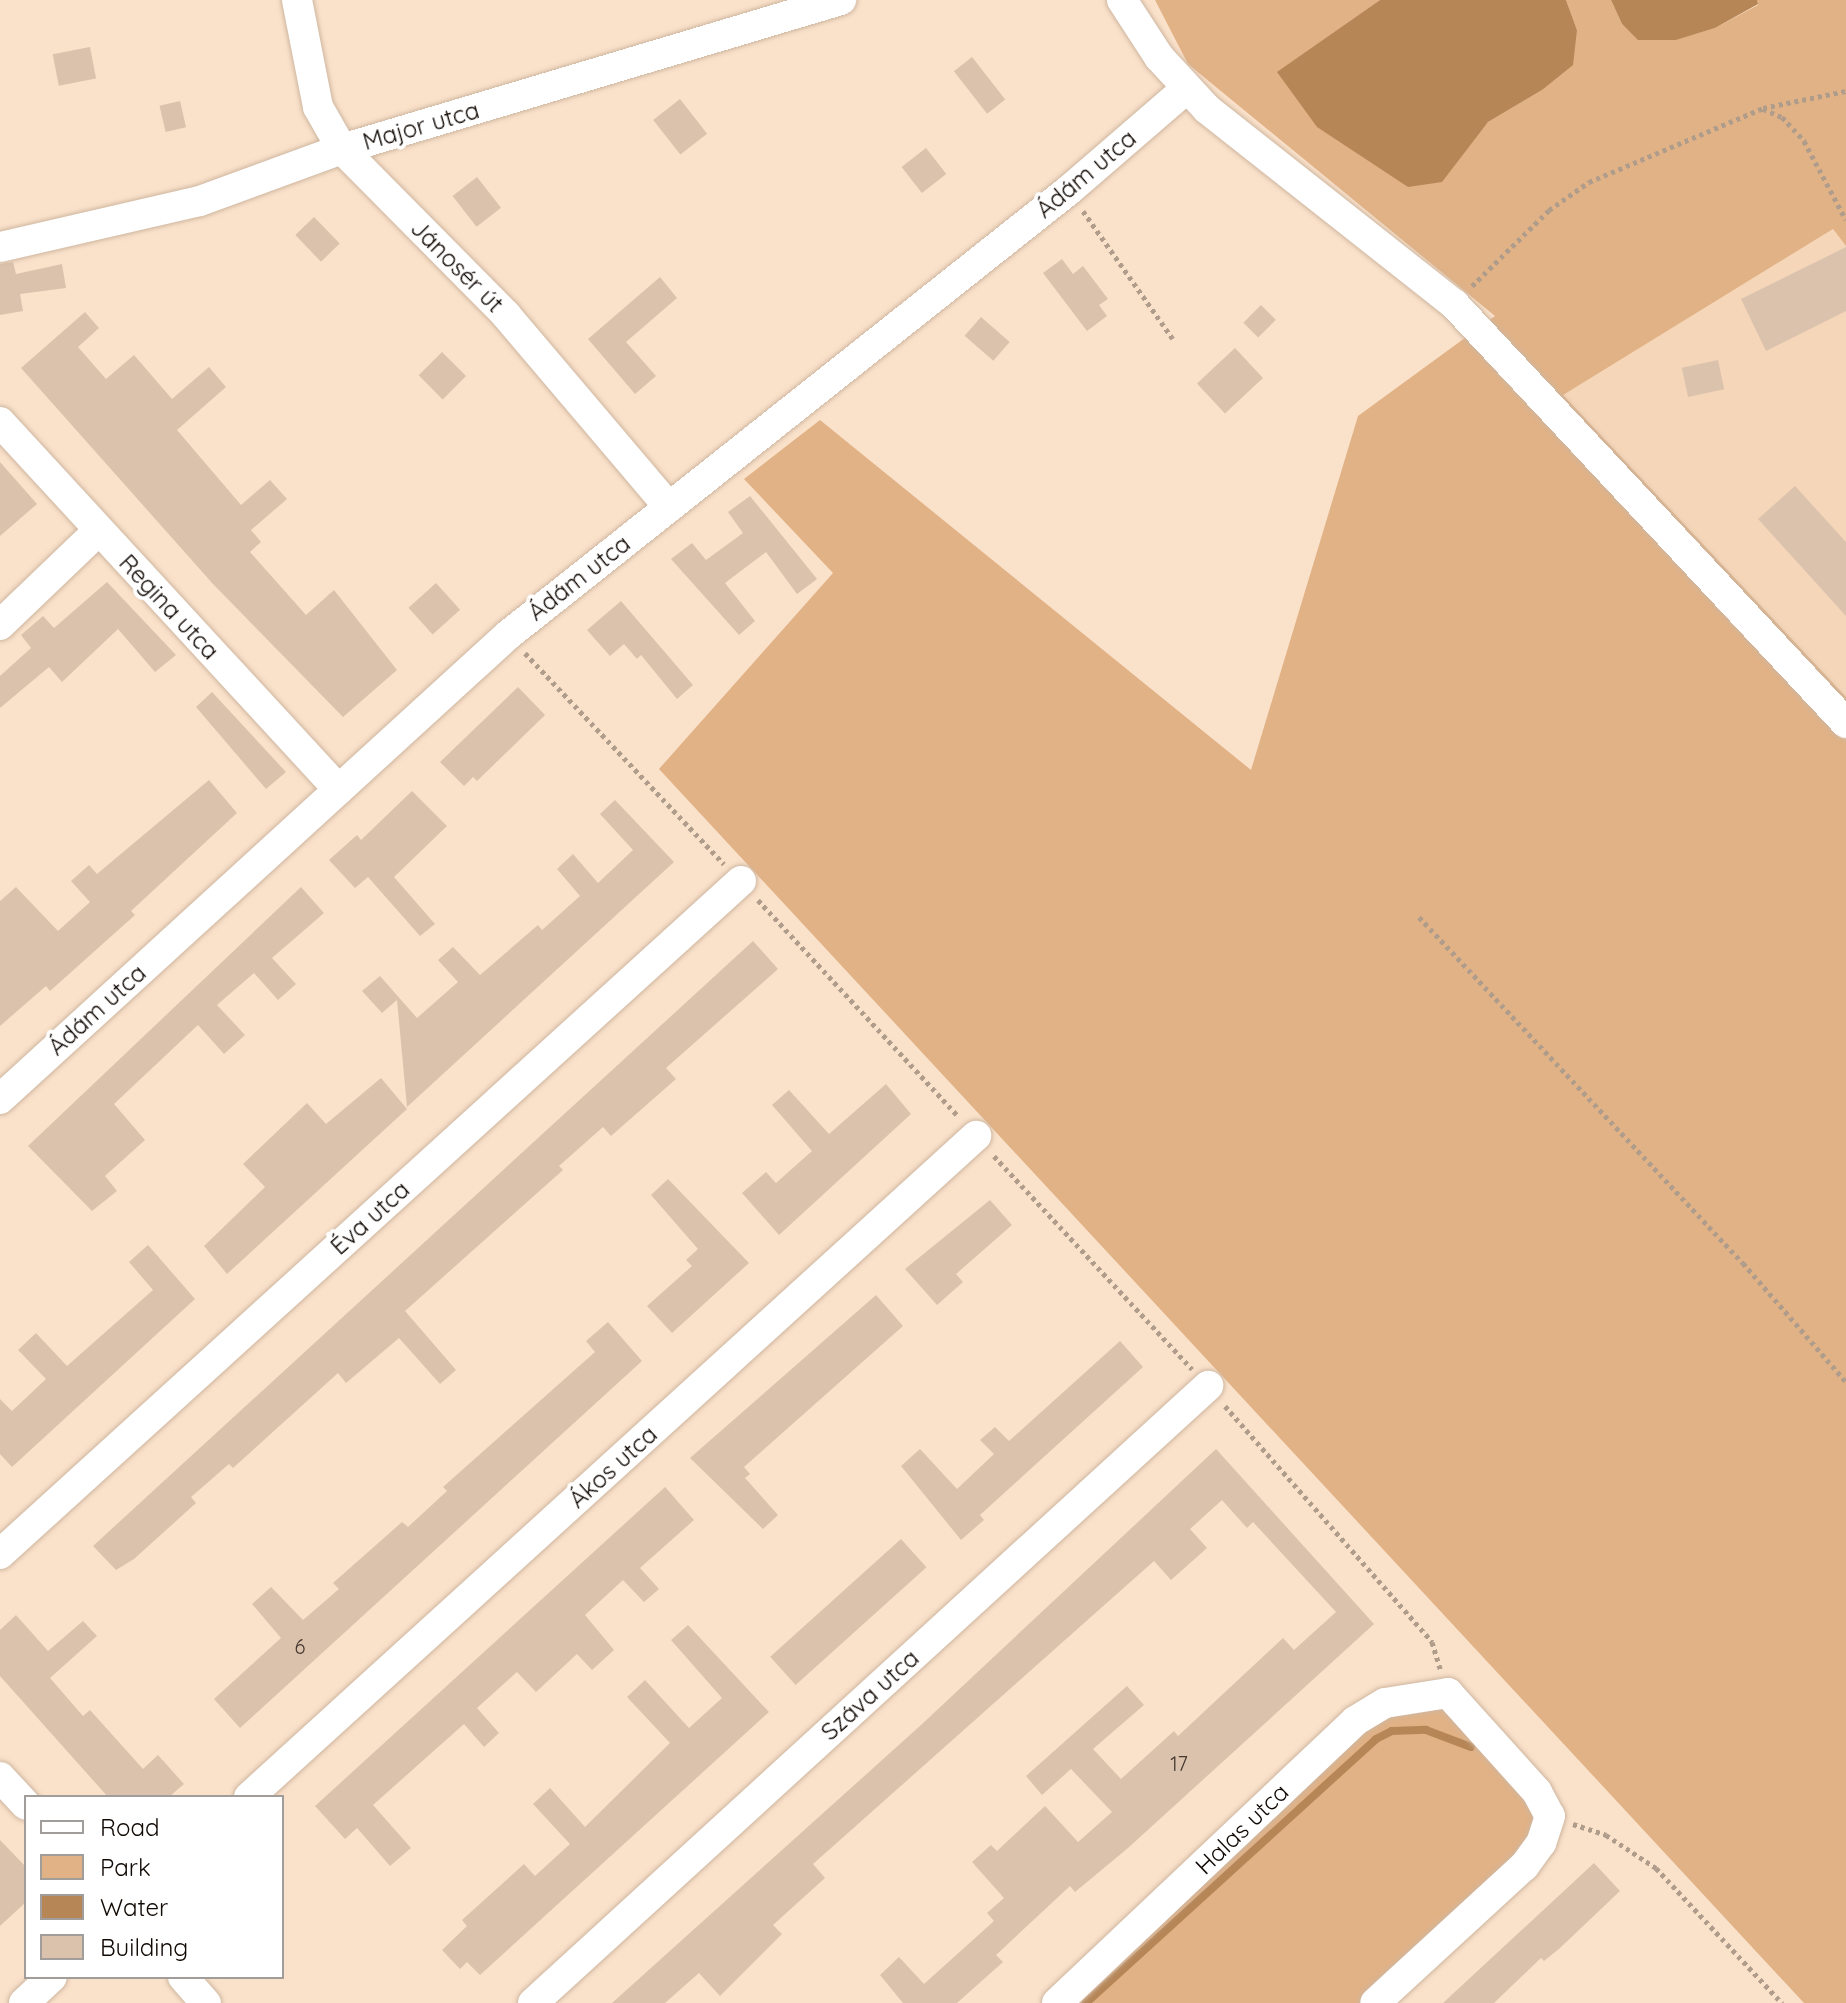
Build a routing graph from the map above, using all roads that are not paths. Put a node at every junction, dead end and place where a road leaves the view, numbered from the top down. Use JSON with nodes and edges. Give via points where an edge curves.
{"nodes":[{"id":1,"x":297,"y":0,"type":"edge"},
{"id":2,"x":841,"y":0,"type":"edge"},
{"id":3,"x":1122,"y":0,"type":"edge"},
{"id":4,"x":1186,"y":89,"type":"junction"},
{"id":5,"x":342,"y":149,"type":"junction"},
{"id":6,"x":0,"y":247,"type":"edge"},
{"id":7,"x":0,"y":422,"type":"edge"},
{"id":8,"x":669,"y":507,"type":"junction"},
{"id":9,"x":98,"y":531,"type":"junction"},
{"id":10,"x":0,"y":625,"type":"edge"},
{"id":11,"x":1846,"y":723,"type":"edge"},
{"id":12,"x":339,"y":790,"type":"junction"},
{"id":13,"x":741,"y":881,"type":"dead end"},
{"id":14,"x":0,"y":1099,"type":"edge"},
{"id":15,"x":976,"y":1136,"type":"dead end"},
{"id":16,"x":1208,"y":1386,"type":"dead end"},
{"id":17,"x":0,"y":1554,"type":"edge"},
{"id":18,"x":0,"y":1777,"type":"edge"},
{"id":19,"x":251,"y":1795,"type":"edge"},
{"id":20,"x":24,"y":1803,"type":"edge"},
{"id":21,"x":50,"y":1979,"type":"edge"},
{"id":22,"x":185,"y":1979,"type":"edge"},
{"id":23,"x":24,"y":2003,"type":"edge"},
{"id":24,"x":206,"y":2003,"type":"edge"},
{"id":25,"x":533,"y":2003,"type":"edge"},
{"id":26,"x":1057,"y":2003,"type":"edge"},
{"id":27,"x":1375,"y":2003,"type":"edge"}],
"edges":[{"from":1,"to":5,"type":"street","name":"Jánosér út","via":[[318,107]]},
{"from":2,"to":5,"type":"street","name":"Major utca"},
{"from":3,"to":4,"type":"street"},
{"from":4,"to":8,"type":"street","name":"Ádám utca","via":[[1069,190]]},
{"from":4,"to":11,"type":"street","via":[[1454,304]]},
{"from":5,"to":6,"type":"street","name":"Major utca","via":[[200,201]]},
{"from":5,"to":8,"type":"street","name":"Jánosér út","via":[[506,315]]},
{"from":7,"to":9,"type":"street","name":"Regina utca"},
{"from":8,"to":12,"type":"street","name":"Ádám utca","via":[[508,635]]},
{"from":9,"to":10,"type":"street"},
{"from":9,"to":12,"type":"street","name":"Regina utca"},
{"from":12,"to":14,"type":"street","name":"Ádám utca"},
{"from":13,"to":17,"type":"street","name":"Éva utca"},
{"from":15,"to":19,"type":"street","name":"Ákos utca"},
{"from":16,"to":25,"type":"street","name":"Száva utca"},
{"from":18,"to":20,"type":"street"},
{"from":21,"to":23,"type":"street"},
{"from":22,"to":24,"type":"street"},
{"from":26,"to":27,"type":"street","name":"Halas utca","via":[[1355,1721],[1385,1703],[1448,1693],[1537,1792],[1550,1816],[1541,1843],[1524,1866]]}]}
